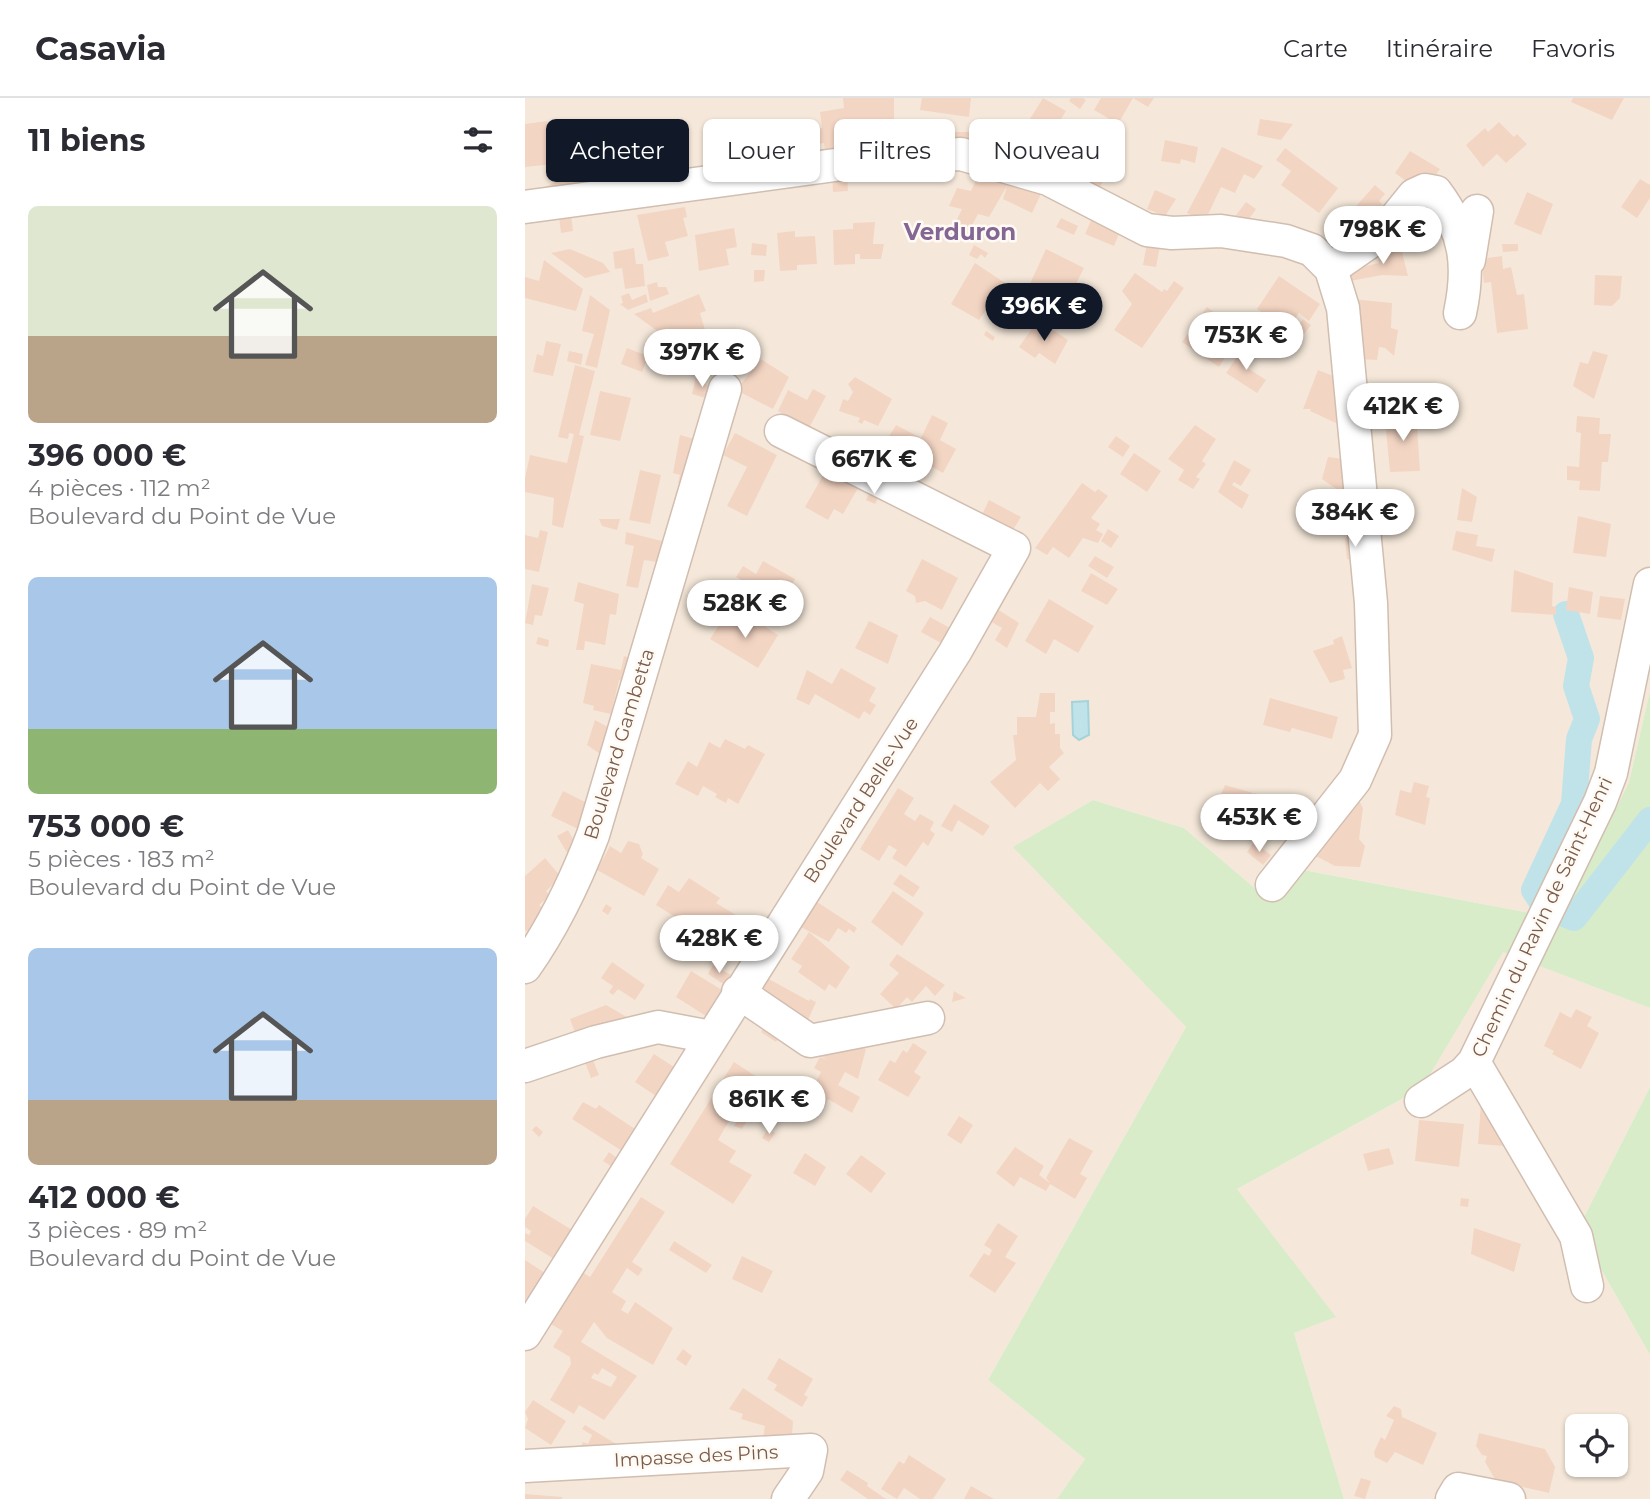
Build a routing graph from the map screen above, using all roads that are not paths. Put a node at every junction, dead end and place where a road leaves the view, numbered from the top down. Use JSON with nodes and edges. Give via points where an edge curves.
{"nodes":[{"id":1,"x":525,"y":207,"type":"edge"},
{"id":2,"x":1477,"y":211,"type":"dead end"},
{"id":3,"x":1466,"y":264,"type":"junction"},
{"id":4,"x":1331,"y":269,"type":"junction"},
{"id":5,"x":1460,"y":313,"type":"dead end"},
{"id":6,"x":1372,"y":379,"type":"dead end"},
{"id":7,"x":725,"y":389,"type":"dead end"},
{"id":8,"x":781,"y":431,"type":"dead end"},
{"id":9,"x":1359,"y":477,"type":"junction"},
{"id":10,"x":1650,"y":584,"type":"edge"},
{"id":11,"x":1272,"y":886,"type":"dead end"},
{"id":12,"x":525,"y":967,"type":"edge"},
{"id":13,"x":738,"y":992,"type":"junction"},
{"id":14,"x":928,"y":1018,"type":"dead end"},
{"id":15,"x":711,"y":1037,"type":"junction"},
{"id":16,"x":1474,"y":1062,"type":"junction"},
{"id":17,"x":525,"y":1066,"type":"edge"},
{"id":18,"x":1421,"y":1101,"type":"dead end"},
{"id":19,"x":1587,"y":1286,"type":"dead end"},
{"id":20,"x":525,"y":1334,"type":"edge"},
{"id":21,"x":525,"y":1466,"type":"edge"},
{"id":22,"x":788,"y":1499,"type":"edge"},
{"id":23,"x":1452,"y":1499,"type":"edge"},
{"id":24,"x":1509,"y":1499,"type":"edge"}],
"edges":[{"from":1,"to":4,"type":"street","via":[[887,158],[961,154],[1048,179],[1147,230],[1221,230],[1286,241],[1312,250]]},
{"from":2,"to":3,"type":"street","via":[[1472,258]]},
{"from":3,"to":4,"type":"street","via":[[1450,211],[1436,192],[1425,190],[1414,195],[1384,232]]},
{"from":3,"to":5,"type":"street"},
{"from":4,"to":9,"type":"street","via":[[1343,309]]},
{"from":6,"to":9,"type":"street","via":[[1368,401],[1374,471]]},
{"from":7,"to":12,"type":"street","name":"Boulevard Gambetta","via":[[593,835],[558,913]]},
{"from":8,"to":13,"type":"street","name":"Boulevard Belle-Vue","via":[[1014,548],[955,652]]},
{"from":9,"to":11,"type":"street","via":[[1371,603],[1375,735],[1355,780]]},
{"from":10,"to":16,"type":"street","name":"Chemin du Ravin de Saint-Henri","via":[[1611,773]]},
{"from":13,"to":14,"type":"street","via":[[810,1041]]},
{"from":13,"to":15,"type":"street","name":"Boulevard Belle-Vue"},
{"from":15,"to":17,"type":"street","via":[[658,1027]]},
{"from":15,"to":20,"type":"street","name":"Boulevard Belle-Vue"},
{"from":16,"to":18,"type":"street","name":"Chemin du Ravin de Saint-Henri"},
{"from":16,"to":19,"type":"street","via":[[1576,1236]]},
{"from":21,"to":22,"type":"street","name":"Impasse des Pins","via":[[811,1450],[807,1471]]},
{"from":23,"to":24,"type":"street","via":[[1458,1489]]}]}
